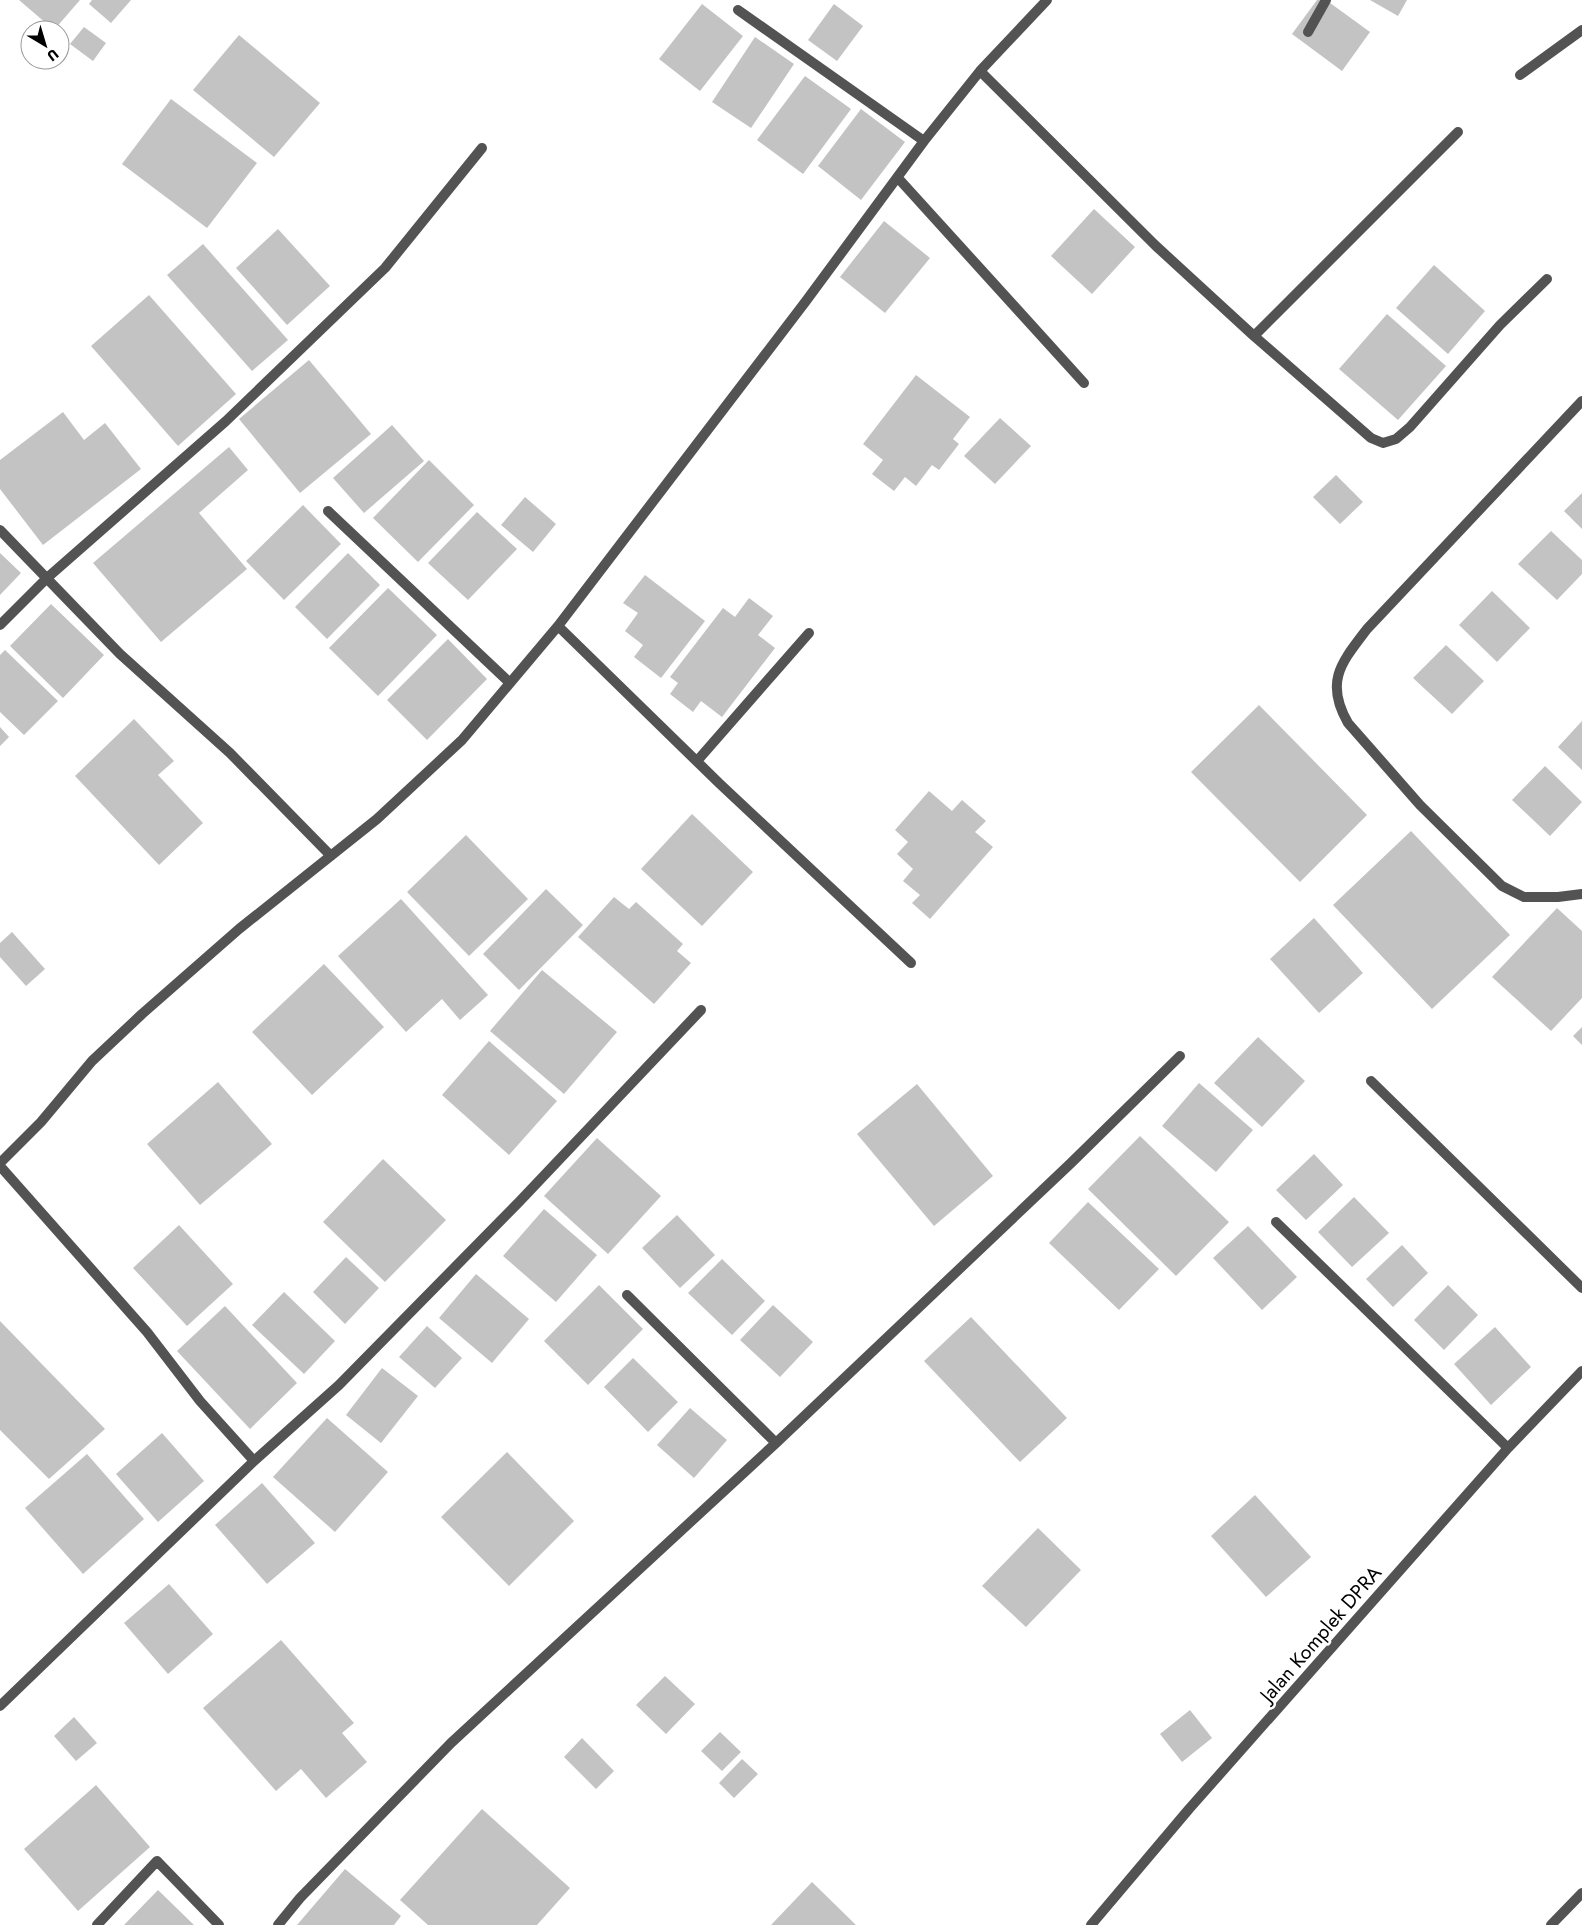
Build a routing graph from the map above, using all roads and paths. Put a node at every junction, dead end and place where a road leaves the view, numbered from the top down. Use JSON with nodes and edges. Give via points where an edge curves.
{"nodes":[{"id":1,"x":1047,"y":0,"type":"edge"},
{"id":2,"x":1326,"y":0,"type":"edge"},
{"id":3,"x":738,"y":10,"type":"dead end"},
{"id":4,"x":1582,"y":30,"type":"edge"},
{"id":5,"x":1308,"y":32,"type":"dead end"},
{"id":6,"x":980,"y":71,"type":"junction"},
{"id":7,"x":1520,"y":75,"type":"dead end"},
{"id":8,"x":1458,"y":132,"type":"dead end"},
{"id":9,"x":924,"y":141,"type":"junction"},
{"id":10,"x":482,"y":148,"type":"dead end"},
{"id":11,"x":898,"y":178,"type":"junction"},
{"id":12,"x":1547,"y":279,"type":"dead end"},
{"id":13,"x":1254,"y":336,"type":"junction"},
{"id":14,"x":1084,"y":383,"type":"dead end"},
{"id":15,"x":1582,"y":401,"type":"edge"},
{"id":16,"x":328,"y":512,"type":"dead end"},
{"id":17,"x":0,"y":530,"type":"edge"},
{"id":18,"x":47,"y":578,"type":"junction"},
{"id":19,"x":0,"y":625,"type":"edge"},
{"id":20,"x":558,"y":626,"type":"junction"},
{"id":21,"x":809,"y":632,"type":"dead end"},
{"id":22,"x":510,"y":682,"type":"junction"},
{"id":23,"x":697,"y":761,"type":"junction"},
{"id":24,"x":331,"y":856,"type":"junction"},
{"id":25,"x":1582,"y":894,"type":"edge"},
{"id":26,"x":911,"y":963,"type":"dead end"},
{"id":27,"x":701,"y":1010,"type":"dead end"},
{"id":28,"x":1180,"y":1056,"type":"dead end"},
{"id":29,"x":1371,"y":1080,"type":"dead end"},
{"id":30,"x":0,"y":1164,"type":"edge"},
{"id":31,"x":1276,"y":1222,"type":"dead end"},
{"id":32,"x":1582,"y":1288,"type":"edge"},
{"id":33,"x":627,"y":1295,"type":"dead end"},
{"id":34,"x":1582,"y":1371,"type":"edge"},
{"id":35,"x":776,"y":1443,"type":"junction"},
{"id":36,"x":1508,"y":1448,"type":"junction"},
{"id":37,"x":254,"y":1462,"type":"junction"},
{"id":38,"x":0,"y":1706,"type":"edge"},
{"id":39,"x":1582,"y":1893,"type":"edge"},
{"id":40,"x":97,"y":1925,"type":"edge"},
{"id":41,"x":219,"y":1925,"type":"edge"},
{"id":42,"x":278,"y":1925,"type":"edge"},
{"id":43,"x":1091,"y":1925,"type":"edge"},
{"id":44,"x":1551,"y":1925,"type":"edge"}],
"edges":[{"from":1,"to":6,"type":"street"},
{"from":2,"to":5,"type":"street"},
{"from":3,"to":9,"type":"street"},
{"from":4,"to":7,"type":"street"},
{"from":6,"to":9,"type":"street"},
{"from":6,"to":13,"type":"street","via":[[1156,246]]},
{"from":8,"to":13,"type":"street"},
{"from":9,"to":11,"type":"street"},
{"from":10,"to":18,"type":"street","via":[[385,268],[226,421]]},
{"from":11,"to":14,"type":"street"},
{"from":11,"to":20,"type":"street"},
{"from":12,"to":13,"type":"street","via":[[1500,325],[1410,427],[1396,439],[1383,443],[1371,438]]},
{"from":15,"to":25,"type":"street","via":[[1367,629],[1338,672],[1336,689],[1339,708],[1348,723],[1420,805],[1502,886],[1524,897]]},
{"from":16,"to":22,"type":"street"},
{"from":17,"to":18,"type":"street"},
{"from":18,"to":19,"type":"street"},
{"from":18,"to":24,"type":"street","via":[[120,654],[230,753]]},
{"from":20,"to":22,"type":"street"},
{"from":20,"to":23,"type":"street"},
{"from":21,"to":23,"type":"street"},
{"from":22,"to":24,"type":"street","via":[[462,740]]},
{"from":23,"to":26,"type":"street"},
{"from":24,"to":30,"type":"street","via":[[239,929],[142,1014],[92,1061],[41,1122]]},
{"from":27,"to":37,"type":"street","via":[[346,1378]]},
{"from":28,"to":35,"type":"street"},
{"from":29,"to":32,"type":"street"},
{"from":30,"to":37,"type":"street","via":[[147,1332],[200,1401]]},
{"from":31,"to":36,"type":"street"},
{"from":33,"to":35,"type":"street"},
{"from":34,"to":36,"type":"street","name":"Jalan Komplek DPRA"},
{"from":35,"to":42,"type":"street","via":[[451,1743],[300,1898]]},
{"from":36,"to":43,"type":"street","name":"Jalan Komplek DPRA","via":[[1189,1809]]},
{"from":37,"to":38,"type":"street"},
{"from":39,"to":44,"type":"street"},
{"from":40,"to":41,"type":"street","via":[[157,1861]]}]}
